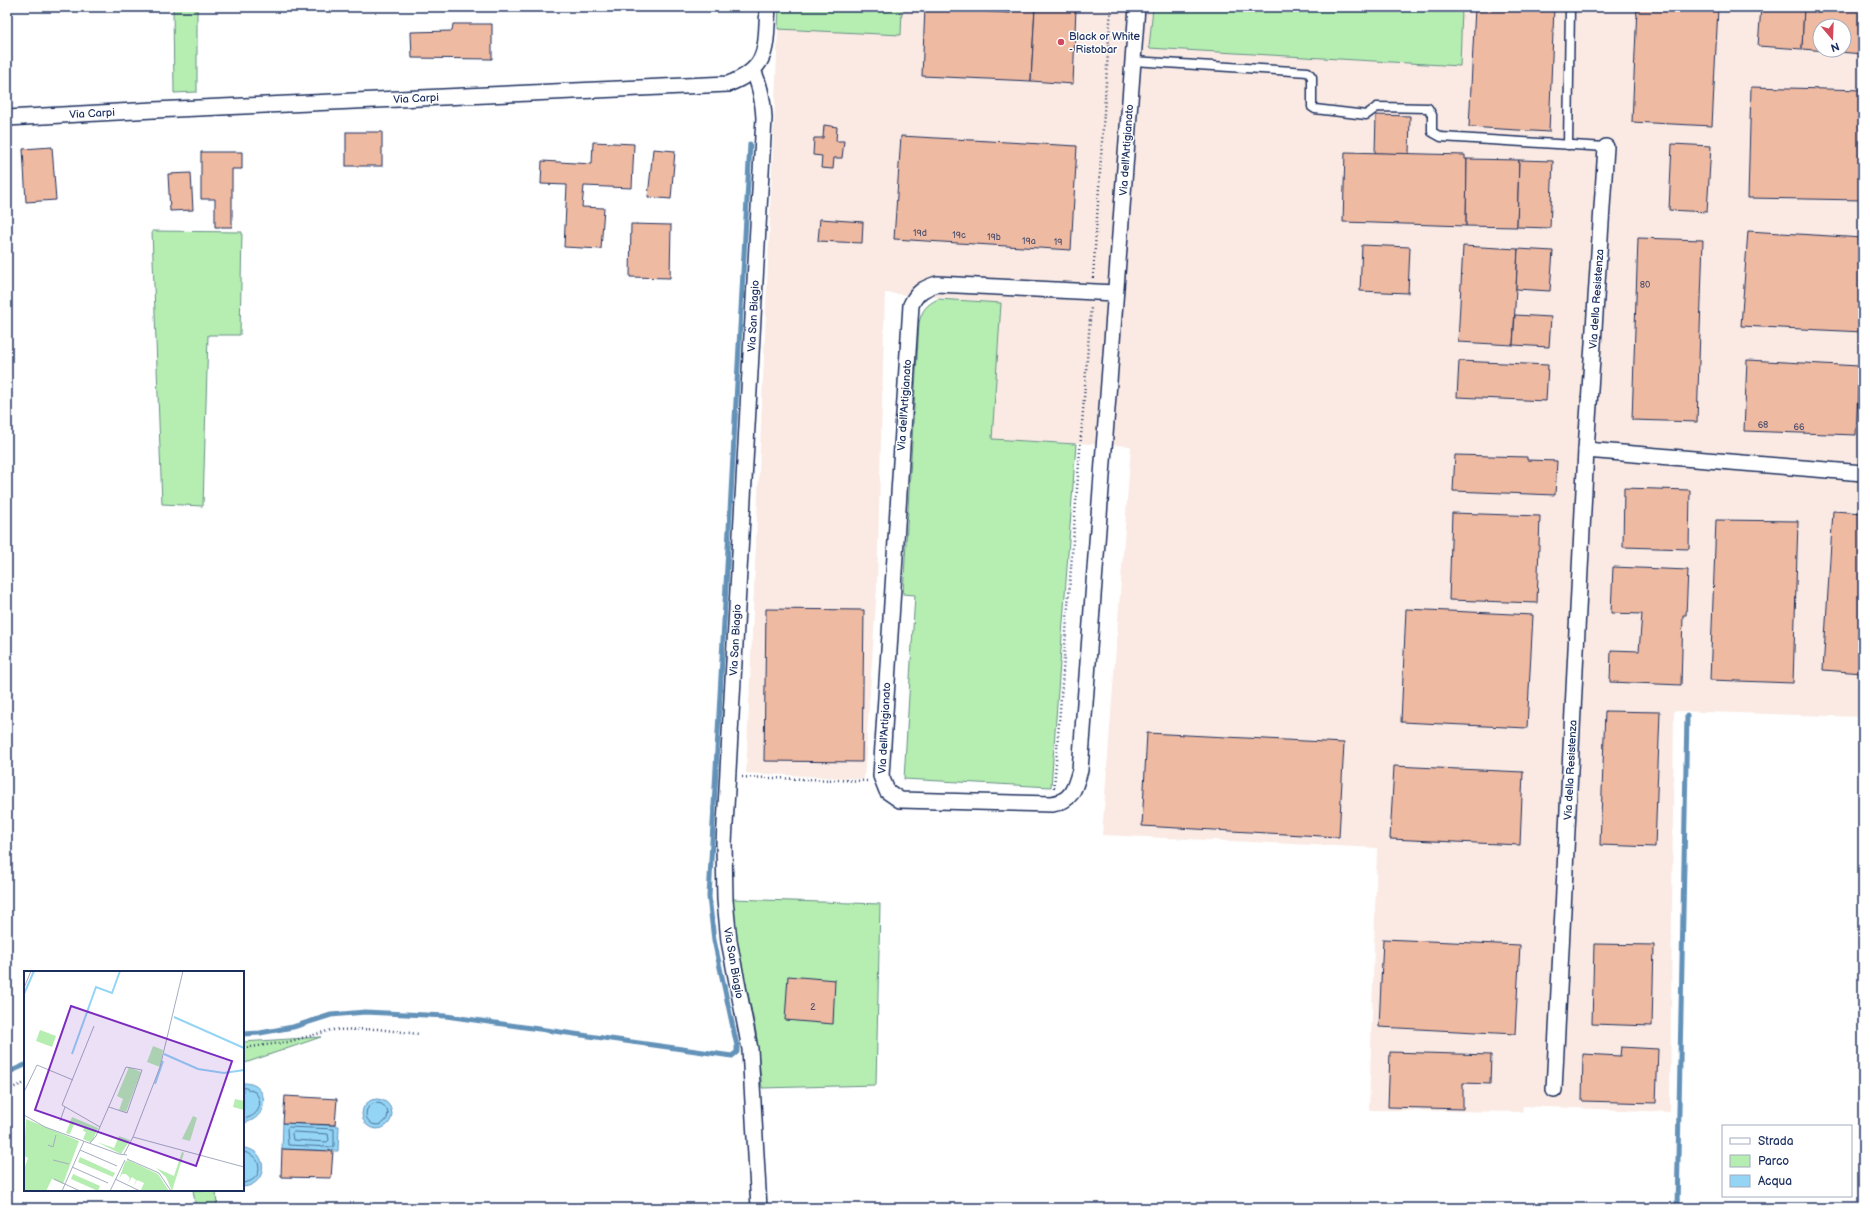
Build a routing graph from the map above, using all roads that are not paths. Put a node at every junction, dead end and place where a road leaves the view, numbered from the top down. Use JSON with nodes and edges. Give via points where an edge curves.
{"nodes":[{"id":1,"x":768,"y":7,"type":"edge"},
{"id":2,"x":1137,"y":7,"type":"edge"},
{"id":3,"x":1570,"y":7,"type":"edge"},
{"id":4,"x":1133,"y":61,"type":"junction"},
{"id":5,"x":753,"y":72,"type":"junction"},
{"id":6,"x":7,"y":118,"type":"edge"},
{"id":7,"x":1568,"y":145,"type":"junction"},
{"id":8,"x":1606,"y":147,"type":"joint"},
{"id":9,"x":1115,"y":293,"type":"junction"},
{"id":10,"x":1586,"y":450,"type":"junction"},
{"id":11,"x":1863,"y":473,"type":"edge"},
{"id":12,"x":1554,"y":1090,"type":"dead end"},
{"id":13,"x":759,"y":1208,"type":"edge"}],
"edges":[{"from":1,"to":5,"type":"street","via":[[765,52]]},
{"from":2,"to":4,"type":"street","name":"Via dell'Artigianato"},
{"from":3,"to":7,"type":"lane"},
{"from":4,"to":7,"type":"lane","via":[[1308,72],[1312,77],[1312,106],[1315,109],[1366,115],[1377,107],[1428,108],[1432,115],[1432,132],[1441,137]]},
{"from":4,"to":9,"type":"street","name":"Via dell'Artigianato"},
{"from":5,"to":6,"type":"street","name":"Via Carpi","via":[[728,84]]},
{"from":5,"to":13,"type":"street","name":"Via San Biagio","via":[[761,92],[764,118],[724,843],[729,941],[750,1049]]},
{"from":7,"to":8,"type":"lane"},
{"from":8,"to":10,"type":"street","name":"Via della Resistenza"},
{"from":9,"to":9,"type":"street","name":"Via dell'Artigianato","via":[[937,284],[923,288],[910,305],[881,776],[887,791],[900,800],[1047,804],[1062,803],[1071,795],[1080,770]]},
{"from":10,"to":11,"type":"street"},
{"from":10,"to":12,"type":"street","name":"Via della Resistenza"}]}
